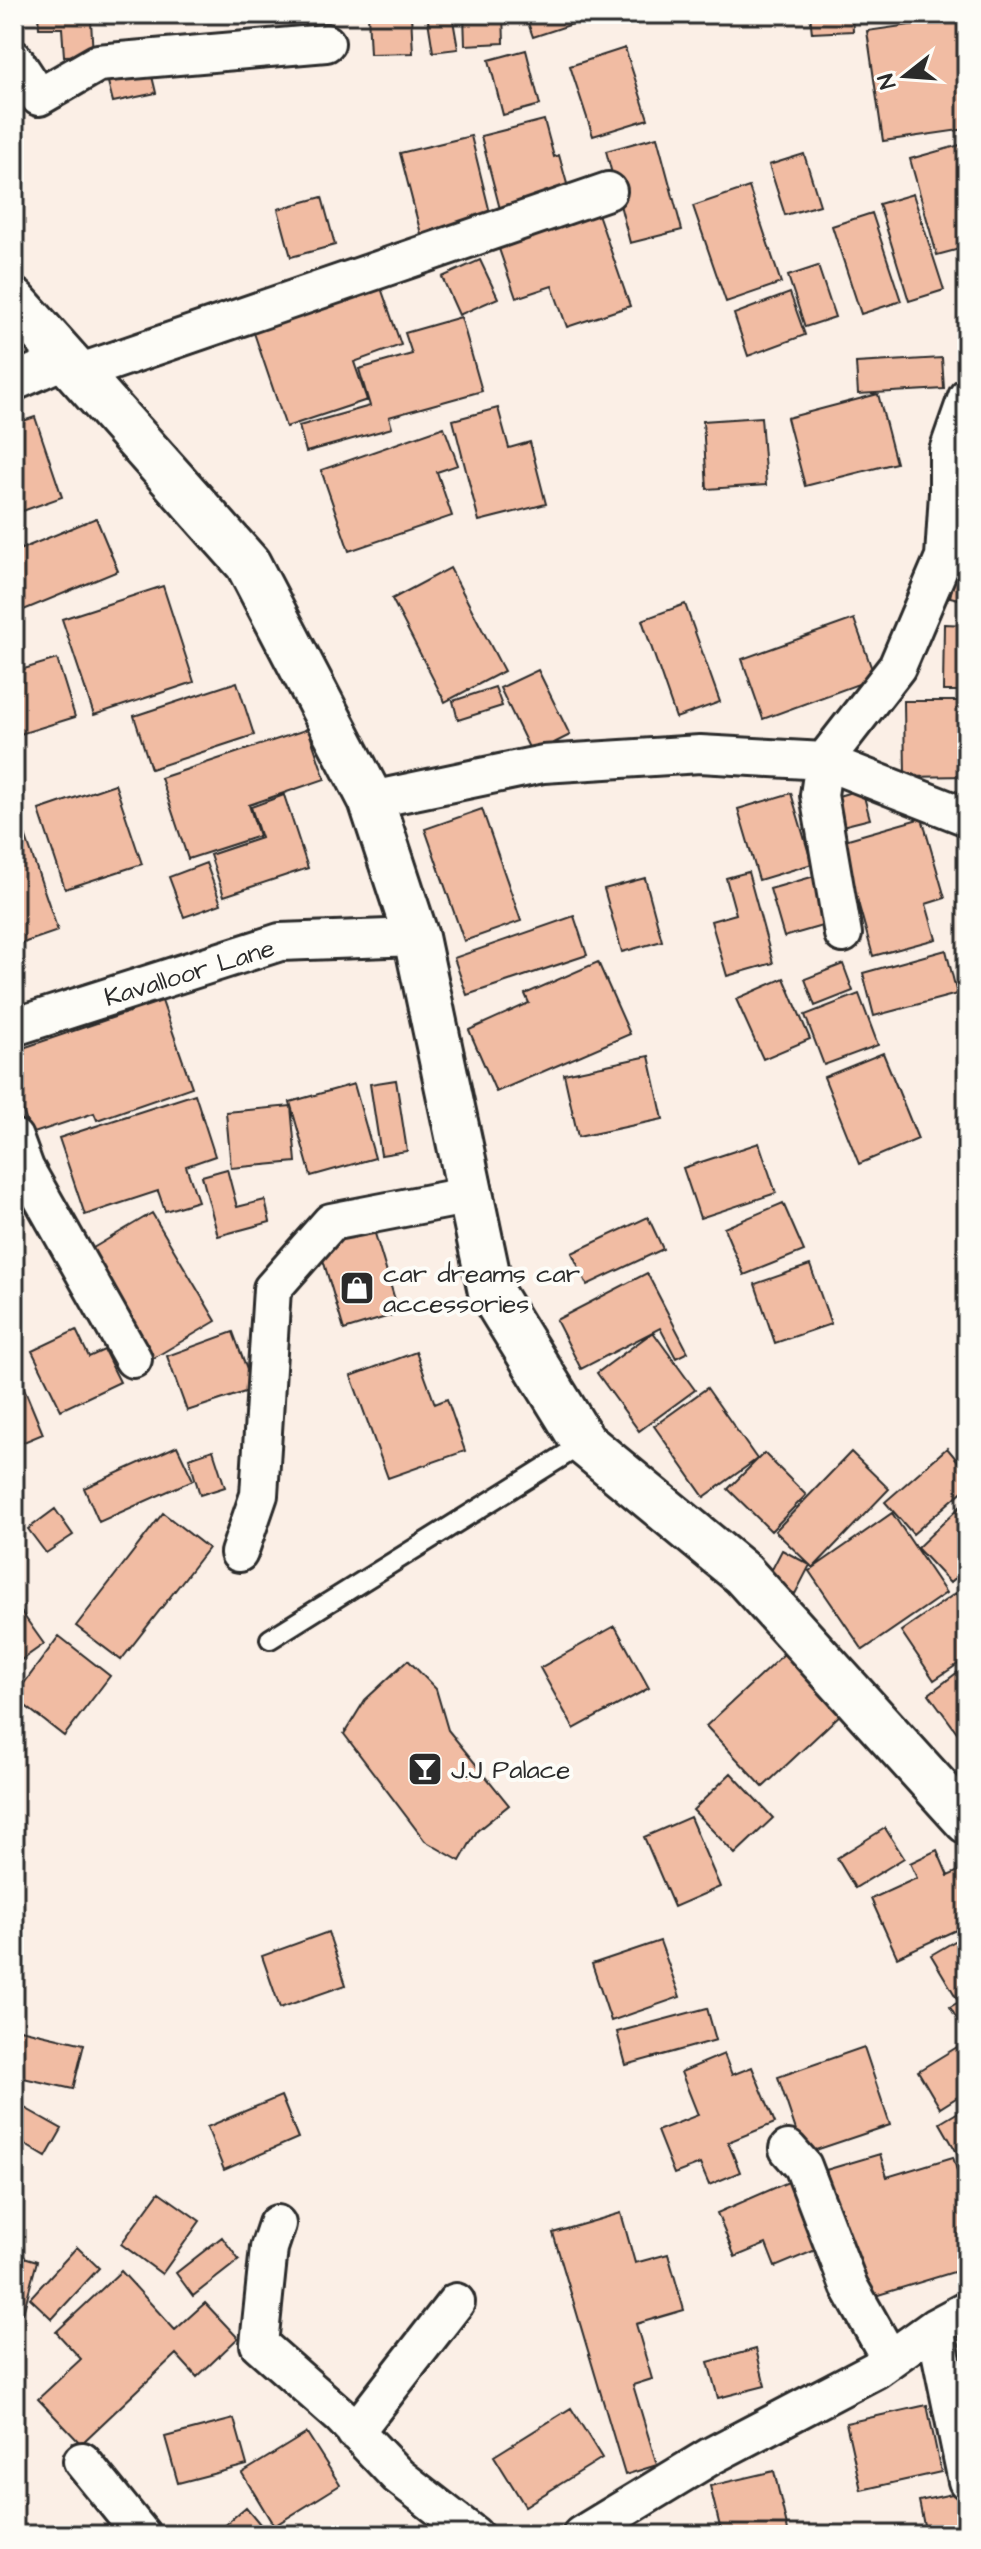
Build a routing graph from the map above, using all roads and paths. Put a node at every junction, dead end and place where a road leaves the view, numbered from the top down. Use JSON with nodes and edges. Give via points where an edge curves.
{"nodes":[{"id":1,"x":326,"y":43,"type":"dead end"},
{"id":2,"x":14,"y":59,"type":"edge"},
{"id":3,"x":608,"y":191,"type":"dead end"},
{"id":4,"x":14,"y":301,"type":"edge"},
{"id":5,"x":72,"y":366,"type":"junction"},
{"id":6,"x":14,"y":382,"type":"edge"},
{"id":7,"x":967,"y":397,"type":"edge"},
{"id":8,"x":958,"y":493,"type":"edge"},
{"id":9,"x":824,"y":761,"type":"junction"},
{"id":10,"x":371,"y":800,"type":"junction"},
{"id":11,"x":964,"y":825,"type":"edge"},
{"id":12,"x":843,"y":934,"type":"dead end"},
{"id":13,"x":416,"y":937,"type":"junction"},
{"id":14,"x":14,"y":1027,"type":"edge"},
{"id":15,"x":14,"y":1138,"type":"edge"},
{"id":16,"x":471,"y":1195,"type":"junction"},
{"id":17,"x":133,"y":1359,"type":"dead end"},
{"id":18,"x":584,"y":1443,"type":"junction"},
{"id":19,"x":239,"y":1553,"type":"dead end"},
{"id":20,"x":270,"y":1639,"type":"dead end"},
{"id":21,"x":967,"y":1821,"type":"edge"},
{"id":22,"x":788,"y":2149,"type":"dead end"},
{"id":23,"x":277,"y":2224,"type":"dead end"},
{"id":24,"x":456,"y":2302,"type":"dead end"},
{"id":25,"x":967,"y":2310,"type":"edge"},
{"id":26,"x":935,"y":2327,"type":"junction"},
{"id":27,"x":890,"y":2359,"type":"junction"},
{"id":28,"x":355,"y":2432,"type":"junction"},
{"id":29,"x":82,"y":2461,"type":"dead end"},
{"id":30,"x":967,"y":2481,"type":"edge"},
{"id":31,"x":647,"y":2495,"type":"junction"},
{"id":32,"x":142,"y":2535,"type":"edge"},
{"id":33,"x":474,"y":2535,"type":"edge"},
{"id":34,"x":581,"y":2535,"type":"edge"},
{"id":35,"x":638,"y":2535,"type":"edge"}],
"edges":[{"from":1,"to":2,"type":"street","via":[[98,63],[39,97]]},
{"from":3,"to":5,"type":"street"},
{"from":4,"to":5,"type":"main road"},
{"from":5,"to":6,"type":"street"},
{"from":5,"to":10,"type":"main road","via":[[248,564]]},
{"from":7,"to":8,"type":"street","via":[[948,451]]},
{"from":8,"to":9,"type":"street","via":[[944,557],[897,667]]},
{"from":9,"to":10,"type":"street","via":[[700,754],[543,764]]},
{"from":9,"to":11,"type":"street"},
{"from":9,"to":12,"type":"street","via":[[819,795]]},
{"from":10,"to":13,"type":"main road"},
{"from":13,"to":14,"type":"street","name":"Kavalloor Lane","via":[[280,942]]},
{"from":13,"to":16,"type":"main road"},
{"from":15,"to":17,"type":"street","via":[[25,1168]]},
{"from":16,"to":18,"type":"main road","via":[[491,1292]]},
{"from":16,"to":19,"type":"street","via":[[331,1222],[272,1289],[259,1495]]},
{"from":18,"to":20,"type":"lane"},
{"from":18,"to":21,"type":"main road","via":[[743,1574]]},
{"from":22,"to":27,"type":"street","via":[[803,2166],[849,2286]]},
{"from":23,"to":28,"type":"street","via":[[269,2248],[259,2344]]},
{"from":24,"to":28,"type":"street"},
{"from":25,"to":26,"type":"street"},
{"from":26,"to":27,"type":"street"},
{"from":26,"to":30,"type":"street"},
{"from":27,"to":31,"type":"street"},
{"from":28,"to":33,"type":"street","via":[[398,2476]]},
{"from":29,"to":32,"type":"street"},
{"from":31,"to":34,"type":"street"},
{"from":31,"to":35,"type":"street"}]}
